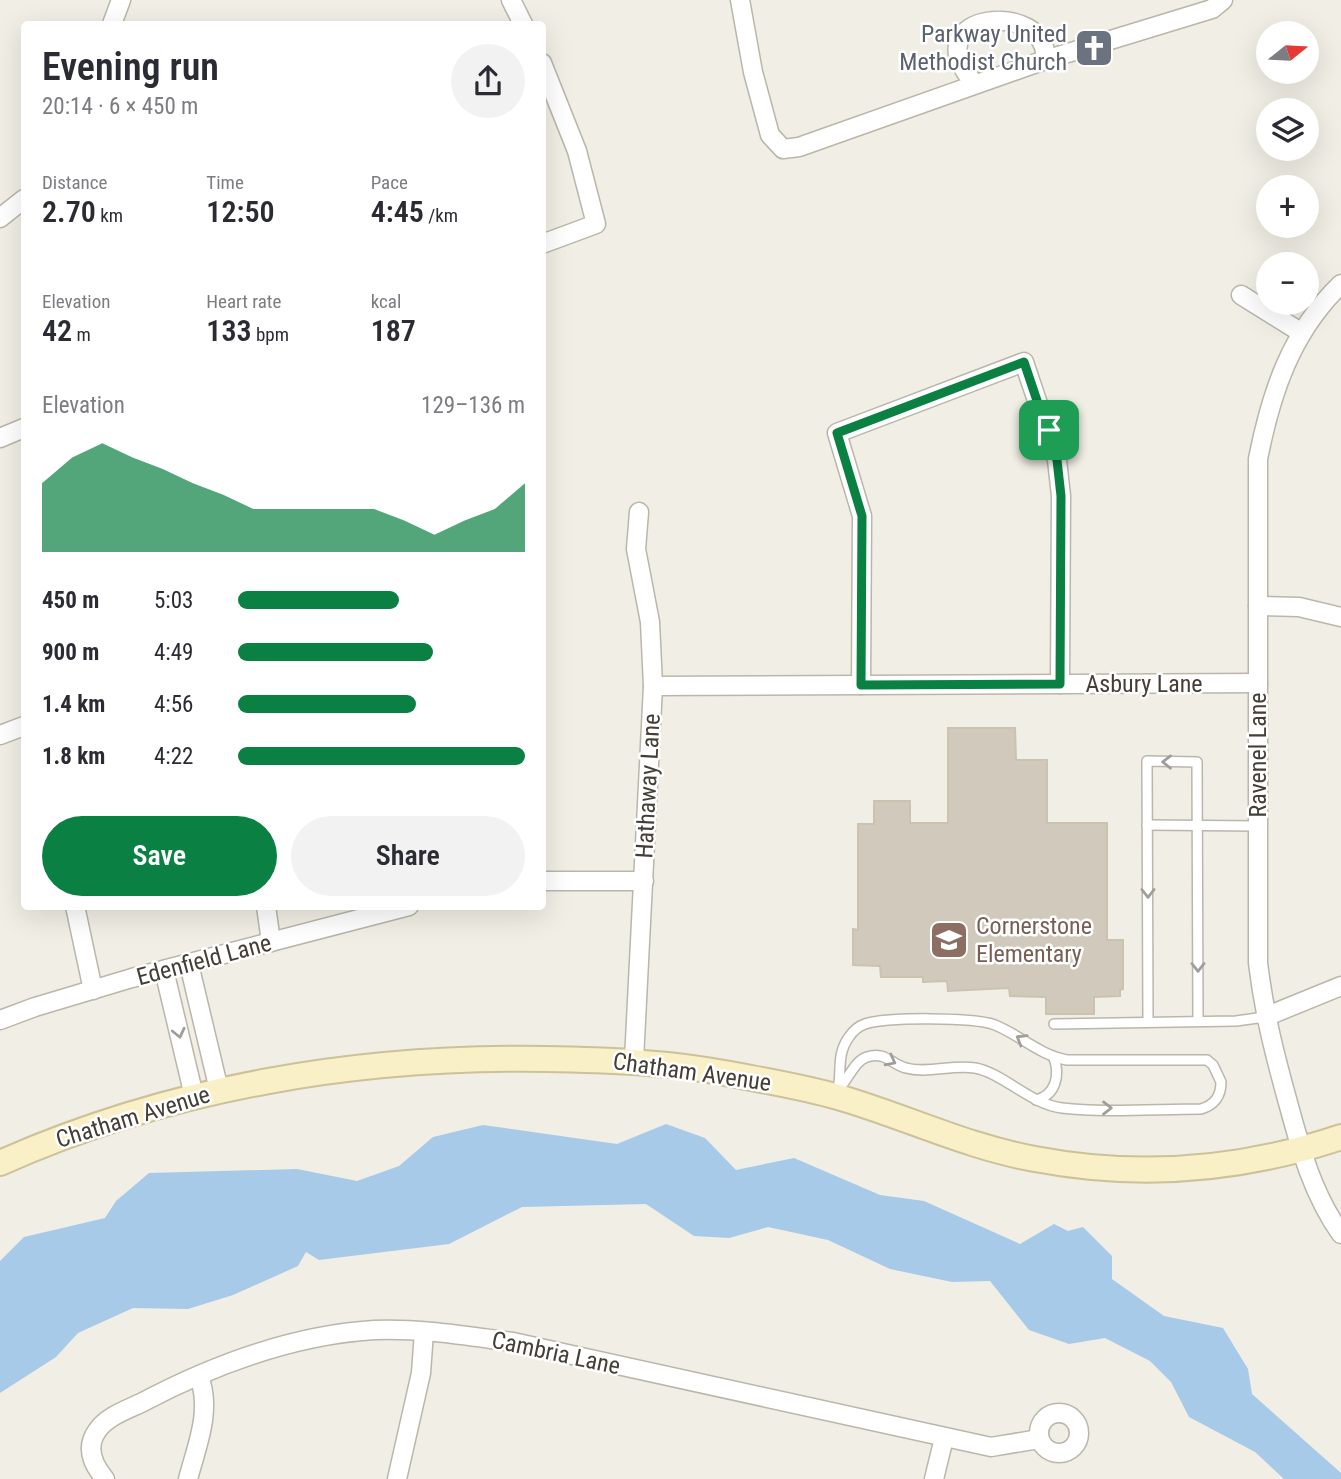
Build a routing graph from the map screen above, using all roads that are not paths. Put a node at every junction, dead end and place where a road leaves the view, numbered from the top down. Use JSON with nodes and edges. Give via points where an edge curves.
{"nodes":[{"id":1,"x":121,"y":0,"type":"edge"},
{"id":2,"x":510,"y":0,"type":"edge"},
{"id":3,"x":740,"y":0,"type":"edge"},
{"id":4,"x":1223,"y":0,"type":"edge"},
{"id":5,"x":113,"y":21,"type":"edge"},
{"id":6,"x":521,"y":21,"type":"edge"},
{"id":7,"x":1045,"y":60,"type":"junction"},
{"id":8,"x":546,"y":73,"type":"edge"},
{"id":9,"x":975,"y":84,"type":"junction"},
{"id":10,"x":21,"y":202,"type":"edge"},
{"id":11,"x":0,"y":218,"type":"edge"},
{"id":12,"x":546,"y":242,"type":"edge"},
{"id":13,"x":1341,"y":284,"type":"edge"},
{"id":14,"x":1241,"y":295,"type":"dead end"},
{"id":15,"x":1302,"y":332,"type":"junction"},
{"id":16,"x":21,"y":429,"type":"edge"},
{"id":17,"x":0,"y":438,"type":"edge"},
{"id":18,"x":639,"y":512,"type":"dead end"},
{"id":19,"x":1258,"y":606,"type":"junction"},
{"id":20,"x":1341,"y":617,"type":"edge"},
{"id":21,"x":1258,"y":683,"type":"junction"},
{"id":22,"x":1060,"y":684,"type":"junction"},
{"id":23,"x":861,"y":685,"type":"junction"},
{"id":24,"x":653,"y":686,"type":"junction"},
{"id":25,"x":21,"y":731,"type":"edge"},
{"id":26,"x":0,"y":735,"type":"edge"},
{"id":27,"x":1147,"y":825,"type":"junction"},
{"id":28,"x":1197,"y":825,"type":"junction"},
{"id":29,"x":1258,"y":826,"type":"junction"},
{"id":30,"x":546,"y":881,"type":"edge"},
{"id":31,"x":644,"y":881,"type":"junction"},
{"id":32,"x":76,"y":910,"type":"edge"},
{"id":33,"x":267,"y":910,"type":"edge"},
{"id":34,"x":394,"y":910,"type":"edge"},
{"id":35,"x":271,"y":942,"type":"junction"},
{"id":36,"x":189,"y":964,"type":"junction"},
{"id":37,"x":164,"y":970,"type":"junction"},
{"id":38,"x":1341,"y":986,"type":"edge"},
{"id":39,"x":93,"y":990,"type":"junction"},
{"id":40,"x":1265,"y":1017,"type":"junction"},
{"id":41,"x":0,"y":1020,"type":"edge"},
{"id":42,"x":1198,"y":1021,"type":"junction"},
{"id":43,"x":1148,"y":1022,"type":"junction"},
{"id":44,"x":1054,"y":1024,"type":"dead end"},
{"id":45,"x":1054,"y":1058,"type":"junction"},
{"id":46,"x":634,"y":1060,"type":"junction"},
{"id":47,"x":219,"y":1090,"type":"junction"},
{"id":48,"x":838,"y":1092,"type":"junction"},
{"id":49,"x":194,"y":1096,"type":"junction"},
{"id":50,"x":1036,"y":1100,"type":"junction"},
{"id":51,"x":1341,"y":1137,"type":"edge"},
{"id":52,"x":1301,"y":1151,"type":"junction"},
{"id":53,"x":0,"y":1163,"type":"edge"},
{"id":54,"x":1341,"y":1234,"type":"edge"},
{"id":55,"x":424,"y":1332,"type":"junction"},
{"id":56,"x":199,"y":1376,"type":"junction"},
{"id":57,"x":944,"y":1438,"type":"junction"},
{"id":58,"x":1040,"y":1439,"type":"dead end"},
{"id":59,"x":105,"y":1479,"type":"edge"},
{"id":60,"x":188,"y":1479,"type":"edge"},
{"id":61,"x":397,"y":1479,"type":"edge"},
{"id":62,"x":934,"y":1479,"type":"edge"}],
"edges":[{"from":1,"to":5,"type":"street"},
{"from":2,"to":6,"type":"street"},
{"from":3,"to":9,"type":"street","via":[[770,135],[783,149]]},
{"from":4,"to":7,"type":"street","via":[[1212,9]]},
{"from":7,"to":9,"type":"street"},
{"from":7,"to":9,"type":"street","via":[[1041,25],[1029,12],[1013,4],[979,9],[958,37],[957,54],[963,71]]},
{"from":8,"to":12,"type":"street","via":[[577,150],[596,224]]},
{"from":10,"to":11,"type":"street"},
{"from":13,"to":15,"type":"street","name":"Ravenel Lane"},
{"from":14,"to":15,"type":"street"},
{"from":15,"to":19,"type":"street","name":"Ravenel Lane","via":[[1276,385],[1258,459]]},
{"from":16,"to":17,"type":"street"},
{"from":18,"to":24,"type":"street","name":"Hathaway Lane","via":[[636,549],[650,622]]},
{"from":19,"to":20,"type":"street","via":[[1299,607]]},
{"from":19,"to":21,"type":"street","name":"Ravenel Lane"},
{"from":21,"to":22,"type":"street","name":"Asbury Lane"},
{"from":21,"to":29,"type":"street","name":"Ravenel Lane"},
{"from":22,"to":23,"type":"street","name":"Asbury Lane"},
{"from":22,"to":23,"type":"street","via":[[1061,496],[1057,460],[1024,362],[837,433],[862,516]]},
{"from":23,"to":24,"type":"street","name":"Asbury Lane"},
{"from":24,"to":31,"type":"street","name":"Hathaway Lane"},
{"from":25,"to":26,"type":"street"},
{"from":27,"to":28,"type":"lane"},
{"from":28,"to":27,"type":"lane","one_way":true,"via":[[1197,762],[1147,761]]},
{"from":27,"to":43,"type":"lane","one_way":true},
{"from":28,"to":29,"type":"lane"},
{"from":28,"to":42,"type":"lane","one_way":true},
{"from":29,"to":40,"type":"street","name":"Ravenel Lane","via":[[1258,963]]},
{"from":30,"to":31,"type":"street"},
{"from":31,"to":46,"type":"street","name":"Hathaway Lane"},
{"from":32,"to":39,"type":"street"},
{"from":33,"to":35,"type":"street"},
{"from":34,"to":35,"type":"street","name":"Edenfield Lane"},
{"from":35,"to":36,"type":"street","name":"Edenfield Lane"},
{"from":36,"to":37,"type":"street","name":"Edenfield Lane"},
{"from":36,"to":47,"type":"street"},
{"from":37,"to":39,"type":"street","name":"Edenfield Lane"},
{"from":37,"to":49,"type":"street","one_way":true},
{"from":38,"to":40,"type":"street"},
{"from":39,"to":41,"type":"street","name":"Edenfield Lane"},
{"from":40,"to":42,"type":"lane"},
{"from":40,"to":52,"type":"street","name":"Ravenel Lane"},
{"from":42,"to":43,"type":"lane"},
{"from":43,"to":44,"type":"lane"},
{"from":45,"to":48,"type":"lane","one_way":true,"via":[[982,1021],[868,1023],[848,1038],[838,1066]]},
{"from":45,"to":50,"type":"lane","via":[[1055,1083]]},
{"from":50,"to":45,"type":"lane","one_way":true,"via":[[1063,1108],[1200,1109],[1210,1106],[1221,1090],[1219,1074],[1207,1060]]},
{"from":46,"to":47,"type":"street","name":"Chatham Avenue","via":[[425,1062],[317,1072]]},
{"from":46,"to":48,"type":"street","name":"Chatham Avenue"},
{"from":47,"to":49,"type":"street","name":"Chatham Avenue"},
{"from":48,"to":50,"type":"lane","one_way":true,"via":[[857,1063],[865,1057],[884,1056],[908,1069],[979,1069]]},
{"from":48,"to":52,"type":"street","name":"Chatham Avenue","via":[[975,1143],[1082,1167],[1178,1171]]},
{"from":49,"to":53,"type":"street","name":"Chatham Avenue","via":[[104,1123]]},
{"from":51,"to":52,"type":"street","name":"Chatham Avenue"},
{"from":52,"to":54,"type":"street","name":"Ravenel Lane","via":[[1314,1188]]},
{"from":55,"to":56,"type":"street","name":"Cambria Lane","via":[[328,1335]]},
{"from":55,"to":57,"type":"street","name":"Cambria Lane","via":[[513,1342]]},
{"from":55,"to":61,"type":"street","via":[[421,1373]]},
{"from":56,"to":59,"type":"street","name":"Cambria Lane","via":[[107,1420],[92,1440],[92,1461]]},
{"from":56,"to":60,"type":"street","via":[[205,1411]]},
{"from":57,"to":58,"type":"street","name":"Cambria Lane","via":[[990,1447]]},
{"from":57,"to":62,"type":"street"}]}
